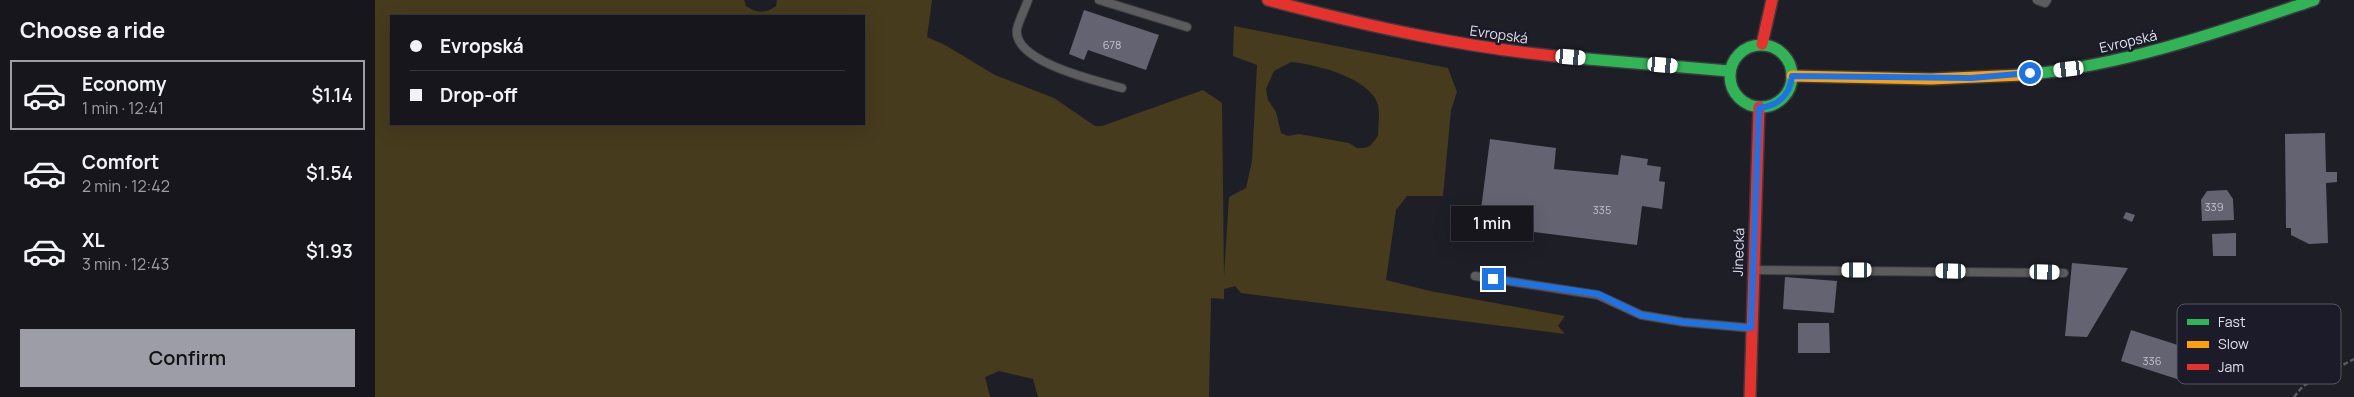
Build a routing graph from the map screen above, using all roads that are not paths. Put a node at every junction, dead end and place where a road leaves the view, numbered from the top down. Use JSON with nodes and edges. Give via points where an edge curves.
{"nodes":[{"id":1,"x":1028,"y":0,"type":"edge"},
{"id":2,"x":1099,"y":0,"type":"edge"},
{"id":3,"x":1268,"y":0,"type":"edge"},
{"id":4,"x":1772,"y":0,"type":"edge"},
{"id":5,"x":2037,"y":0,"type":"edge"},
{"id":6,"x":2047,"y":0,"type":"edge"},
{"id":7,"x":2314,"y":0,"type":"edge"},
{"id":8,"x":1187,"y":28,"type":"dead end"},
{"id":9,"x":1762,"y":44,"type":"junction"},
{"id":10,"x":1729,"y":71,"type":"junction"},
{"id":11,"x":1792,"y":76,"type":"junction"},
{"id":12,"x":1122,"y":88,"type":"dead end"},
{"id":13,"x":1759,"y":108,"type":"junction"},
{"id":14,"x":1753,"y":270,"type":"junction"},
{"id":15,"x":2064,"y":273,"type":"dead end"},
{"id":16,"x":1475,"y":276,"type":"dead end"},
{"id":17,"x":1751,"y":328,"type":"junction"},
{"id":18,"x":1750,"y":397,"type":"edge"}],
"edges":[{"from":1,"to":12,"type":"lane","via":[[1017,30],[1026,51],[1051,66]]},
{"from":2,"to":8,"type":"lane"},
{"from":3,"to":10,"type":"main road","name":"Evropská","via":[[1391,31],[1463,45]]},
{"from":4,"to":9,"type":"main road"},
{"from":5,"to":6,"type":"lane","via":[[2045,3]]},
{"from":7,"to":11,"type":"main road","name":"Evropská","via":[[2152,52],[2069,69],[1971,78]]},
{"from":9,"to":10,"type":"main road","via":[[1740,52]]},
{"from":9,"to":11,"type":"main road","via":[[1781,52],[1789,63]]},
{"from":10,"to":13,"type":"main road","via":[[1730,86],[1734,92],[1744,103]]},
{"from":11,"to":13,"type":"main road","via":[[1785,97],[1773,105]]},
{"from":13,"to":14,"type":"main road","name":"Jinecká"},
{"from":14,"to":15,"type":"lane"},
{"from":14,"to":17,"type":"main road","name":"Jinecká"},
{"from":16,"to":17,"type":"lane","via":[[1598,294],[1641,315]]},
{"from":17,"to":18,"type":"main road","name":"Jinecká"}]}
